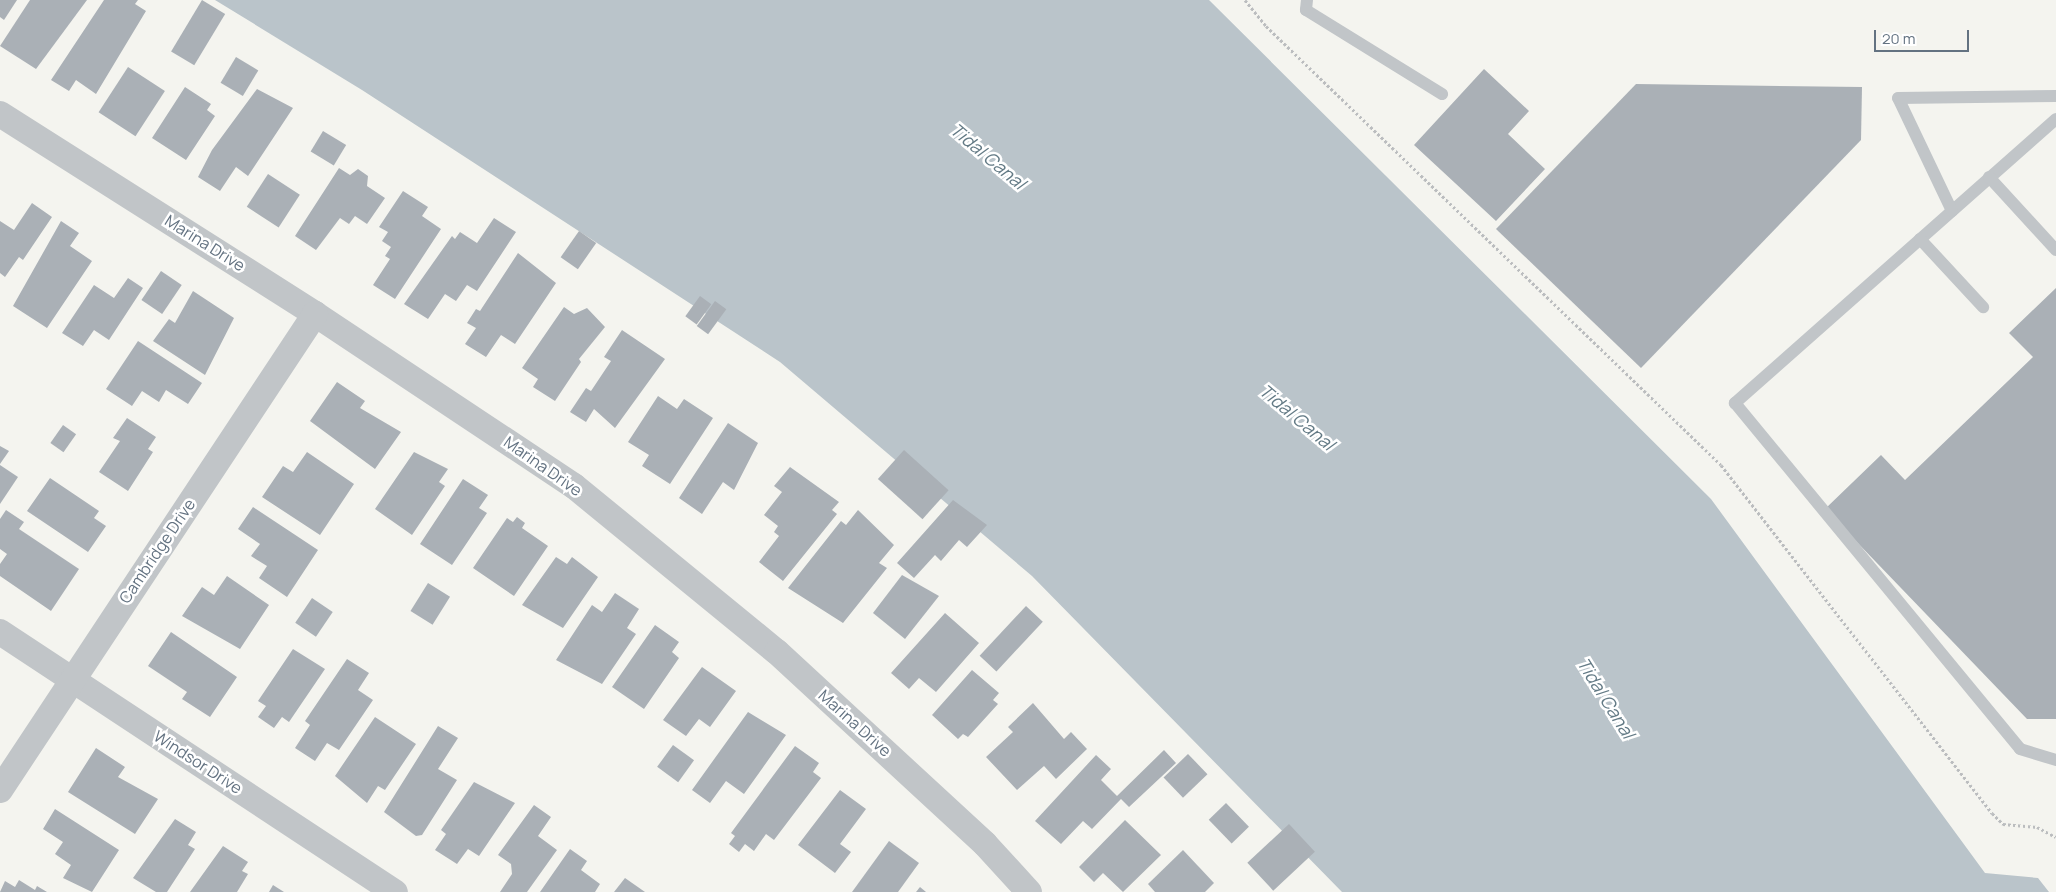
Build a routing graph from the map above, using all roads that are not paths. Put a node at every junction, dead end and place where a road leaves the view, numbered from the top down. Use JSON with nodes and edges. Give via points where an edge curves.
{"nodes":[{"id":1,"x":1307,"y":0,"type":"edge"},
{"id":2,"x":1442,"y":94,"type":"dead end"},
{"id":3,"x":2056,"y":96,"type":"edge"},
{"id":4,"x":0,"y":114,"type":"edge"},
{"id":5,"x":2056,"y":119,"type":"edge"},
{"id":6,"x":1989,"y":178,"type":"junction"},
{"id":7,"x":1952,"y":211,"type":"junction"},
{"id":8,"x":1920,"y":239,"type":"junction"},
{"id":9,"x":2056,"y":250,"type":"edge"},
{"id":10,"x":1983,"y":307,"type":"dead end"},
{"id":11,"x":315,"y":314,"type":"junction"},
{"id":12,"x":0,"y":632,"type":"edge"},
{"id":13,"x":72,"y":680,"type":"junction"},
{"id":14,"x":2056,"y":760,"type":"edge"},
{"id":15,"x":0,"y":790,"type":"edge"},
{"id":16,"x":395,"y":892,"type":"edge"},
{"id":17,"x":1029,"y":892,"type":"edge"}],
"edges":[{"from":1,"to":2,"type":"lane","via":[[1306,10]]},
{"from":3,"to":7,"type":"lane","via":[[1898,98]]},
{"from":4,"to":11,"type":"street","name":"Marina Drive"},
{"from":5,"to":6,"type":"lane"},
{"from":6,"to":7,"type":"lane"},
{"from":6,"to":9,"type":"lane"},
{"from":7,"to":8,"type":"lane"},
{"from":8,"to":10,"type":"lane"},
{"from":8,"to":14,"type":"lane","via":[[1735,403],[2020,749]]},
{"from":11,"to":13,"type":"street","name":"Cambridge Drive"},
{"from":11,"to":17,"type":"street","name":"Marina Drive","via":[[574,486],[674,564],[879,744]]},
{"from":12,"to":13,"type":"street","name":"Windsor Drive"},
{"from":13,"to":15,"type":"street","name":"Cambridge Drive"},
{"from":13,"to":16,"type":"street","name":"Windsor Drive"}]}
